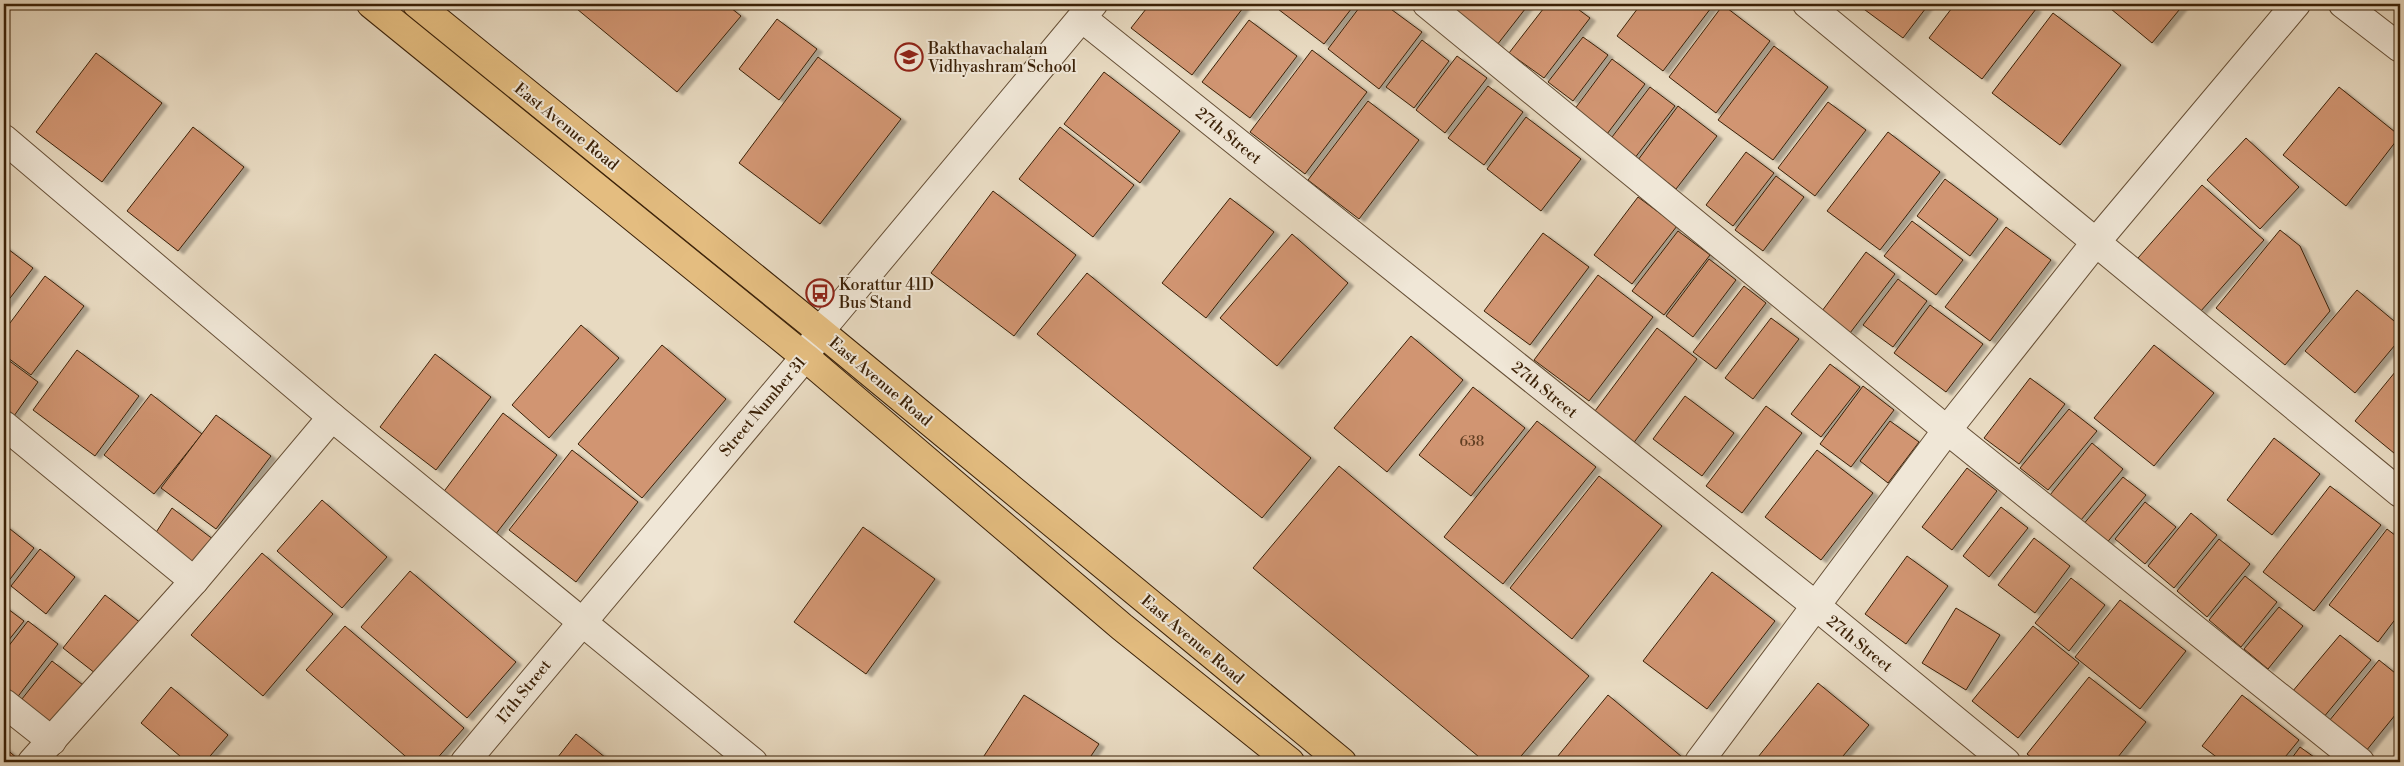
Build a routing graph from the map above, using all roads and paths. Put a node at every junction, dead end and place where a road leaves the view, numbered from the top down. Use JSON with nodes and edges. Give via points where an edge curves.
{"nodes":[{"id":1,"x":371,"y":4,"type":"edge"},
{"id":2,"x":417,"y":4,"type":"edge"},
{"id":3,"x":1427,"y":4,"type":"edge"},
{"id":4,"x":1807,"y":4,"type":"edge"},
{"id":5,"x":2296,"y":4,"type":"edge"},
{"id":6,"x":2343,"y":4,"type":"edge"},
{"id":7,"x":1087,"y":11,"type":"edge"},
{"id":8,"x":2400,"y":48,"type":"edge"},
{"id":9,"x":4,"y":139,"type":"edge"},
{"id":10,"x":2096,"y":242,"type":"junction"},
{"id":11,"x":820,"y":331,"type":"junction"},
{"id":12,"x":805,"y":357,"type":"junction"},
{"id":13,"x":332,"y":417,"type":"junction"},
{"id":14,"x":4,"y":426,"type":"edge"},
{"id":15,"x":1947,"y":430,"type":"junction"},
{"id":16,"x":2400,"y":493,"type":"edge"},
{"id":17,"x":194,"y":581,"type":"junction"},
{"id":18,"x":1816,"y":606,"type":"junction"},
{"id":19,"x":582,"y":620,"type":"junction"},
{"id":20,"x":4,"y":703,"type":"edge"},
{"id":21,"x":52,"y":741,"type":"junction"},
{"id":22,"x":32,"y":762,"type":"edge"},
{"id":23,"x":465,"y":762,"type":"edge"},
{"id":24,"x":753,"y":762,"type":"edge"},
{"id":25,"x":1290,"y":762,"type":"edge"},
{"id":26,"x":1342,"y":762,"type":"edge"},
{"id":27,"x":1699,"y":762,"type":"edge"},
{"id":28,"x":2006,"y":762,"type":"edge"},
{"id":29,"x":2360,"y":762,"type":"edge"}],
"edges":[{"from":1,"to":12,"type":"main road","name":"East Avenue Road"},
{"from":2,"to":11,"type":"main road","name":"East Avenue Road"},
{"from":3,"to":15,"type":"street"},
{"from":4,"to":10,"type":"street"},
{"from":5,"to":10,"type":"street"},
{"from":6,"to":8,"type":"street"},
{"from":7,"to":11,"type":"street","name":"Street Number 31"},
{"from":7,"to":18,"type":"street","name":"27th Street"},
{"from":9,"to":13,"type":"street"},
{"from":10,"to":15,"type":"street"},
{"from":10,"to":16,"type":"street"},
{"from":11,"to":12,"type":"street","name":"Street Number 31"},
{"from":11,"to":26,"type":"main road","name":"East Avenue Road"},
{"from":12,"to":19,"type":"street","name":"Street Number 31"},
{"from":12,"to":25,"type":"main road","name":"East Avenue Road","via":[[1122,627]]},
{"from":13,"to":17,"type":"street"},
{"from":13,"to":19,"type":"street"},
{"from":14,"to":17,"type":"street"},
{"from":15,"to":18,"type":"street"},
{"from":15,"to":29,"type":"street"},
{"from":17,"to":21,"type":"street"},
{"from":18,"to":27,"type":"street"},
{"from":18,"to":28,"type":"street","name":"27th Street"},
{"from":19,"to":23,"type":"street","name":"17th Street"},
{"from":19,"to":24,"type":"street"},
{"from":20,"to":21,"type":"street"},
{"from":21,"to":22,"type":"street"}]}
